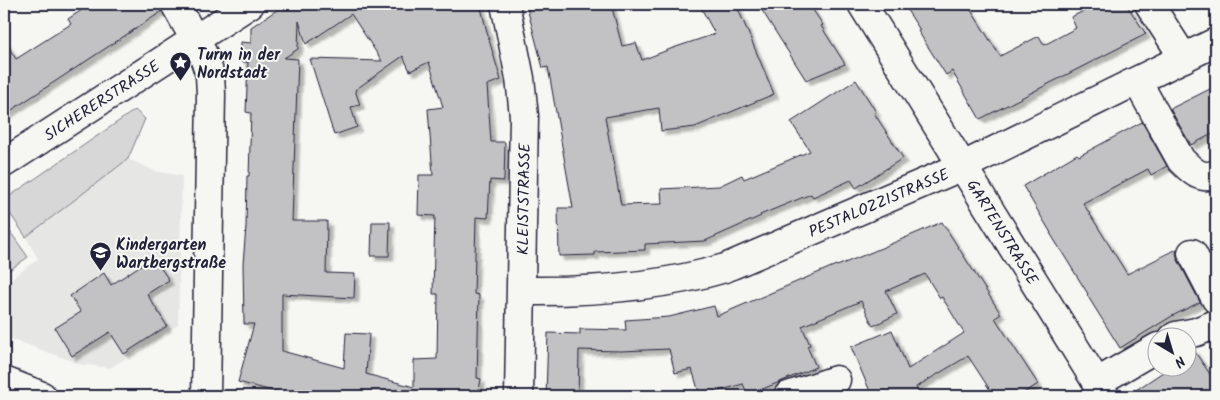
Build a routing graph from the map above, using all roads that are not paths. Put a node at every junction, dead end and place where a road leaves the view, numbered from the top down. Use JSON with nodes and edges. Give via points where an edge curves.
{"nodes":[{"id":1,"x":175,"y":4,"type":"edge"},
{"id":2,"x":250,"y":4,"type":"edge"},
{"id":3,"x":504,"y":4,"type":"edge"},
{"id":4,"x":862,"y":4,"type":"edge"},
{"id":5,"x":1149,"y":4,"type":"edge"},
{"id":6,"x":194,"y":39,"type":"junction"},
{"id":7,"x":1216,"y":42,"type":"edge"},
{"id":8,"x":1184,"y":58,"type":"junction"},
{"id":9,"x":1137,"y":81,"type":"junction"},
{"id":10,"x":4,"y":163,"type":"edge"},
{"id":11,"x":963,"y":166,"type":"junction"},
{"id":12,"x":1216,"y":174,"type":"edge"},
{"id":13,"x":1192,"y":253,"type":"dead end"},
{"id":14,"x":522,"y":291,"type":"junction"},
{"id":15,"x":1216,"y":299,"type":"edge"},
{"id":16,"x":1216,"y":324,"type":"edge"},
{"id":17,"x":1198,"y":331,"type":"edge"},
{"id":18,"x":1148,"y":354,"type":"edge"},
{"id":19,"x":4,"y":381,"type":"edge"},
{"id":20,"x":837,"y":382,"type":"edge"},
{"id":21,"x":1100,"y":390,"type":"edge"},
{"id":22,"x":42,"y":396,"type":"edge"},
{"id":23,"x":206,"y":396,"type":"edge"},
{"id":24,"x":519,"y":396,"type":"edge"},
{"id":25,"x":788,"y":396,"type":"edge"}],
"edges":[{"from":1,"to":6,"type":"street"},
{"from":2,"to":6,"type":"street","name":"SICHERERSTRASSE"},
{"from":3,"to":14,"type":"street","name":"KLEISTSTRASSE","via":[[520,78],[524,116]]},
{"from":4,"to":11,"type":"street","name":"GARTENSTRASSE"},
{"from":5,"to":8,"type":"street"},
{"from":6,"to":10,"type":"street","name":"SICHERERSTRASSE"},
{"from":6,"to":23,"type":"street","via":[[210,76],[211,94]]},
{"from":7,"to":8,"type":"street","name":"PESTALOZZISTRASSE"},
{"from":8,"to":9,"type":"street","name":"PESTALOZZISTRASSE"},
{"from":9,"to":11,"type":"street","name":"PESTALOZZISTRASSE"},
{"from":9,"to":12,"type":"street","via":[[1181,160],[1199,175]]},
{"from":11,"to":14,"type":"street","name":"PESTALOZZISTRASSE","via":[[726,268],[652,284],[560,292]]},
{"from":11,"to":21,"type":"street","name":"GARTENSTRASSE"},
{"from":13,"to":15,"type":"street"},
{"from":14,"to":24,"type":"street","name":"KLEISTSTRASSE"},
{"from":16,"to":17,"type":"street"},
{"from":18,"to":21,"type":"street","name":"GARTENSTRASSE"},
{"from":19,"to":22,"type":"street"},
{"from":20,"to":25,"type":"street"}]}
